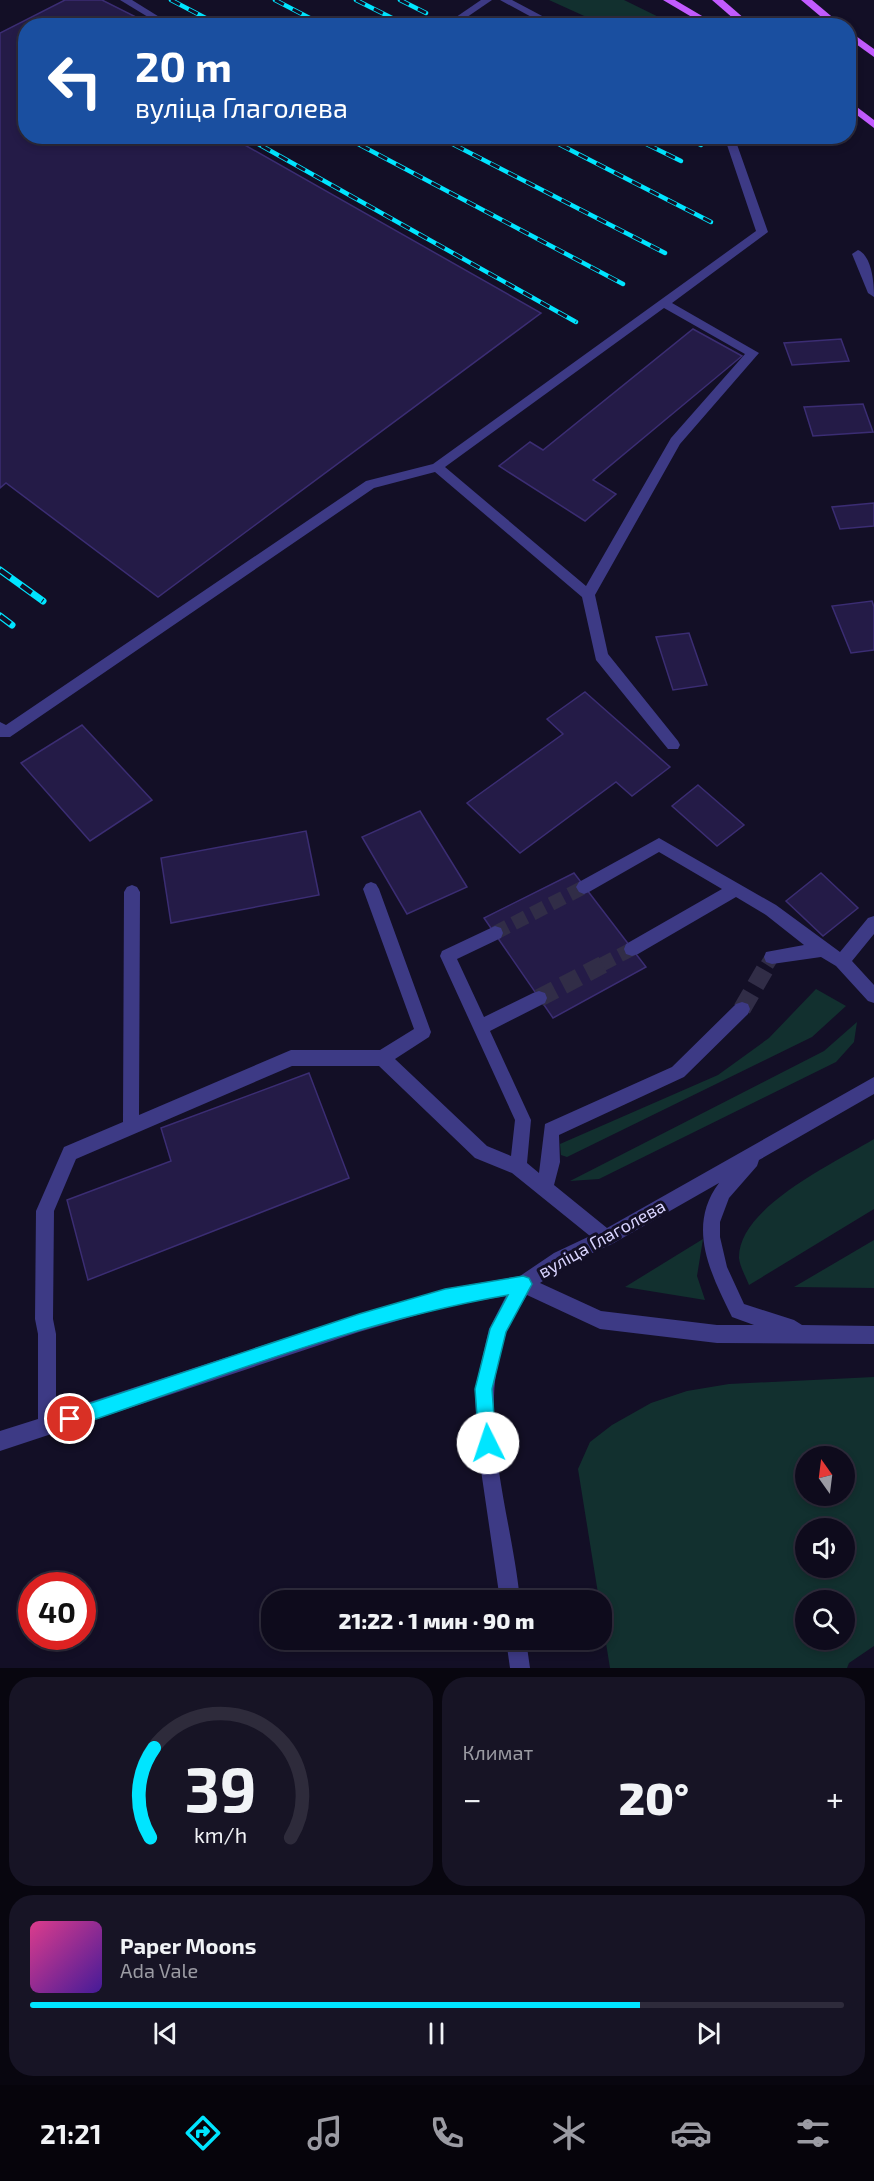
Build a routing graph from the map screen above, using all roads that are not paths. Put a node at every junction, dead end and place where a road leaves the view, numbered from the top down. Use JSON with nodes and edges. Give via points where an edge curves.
{"nodes":[{"id":1,"x":125,"y":0,"type":"edge"},
{"id":2,"x":487,"y":0,"type":"edge"},
{"id":3,"x":505,"y":0,"type":"edge"},
{"id":4,"x":668,"y":0,"type":"edge"},
{"id":5,"x":717,"y":0,"type":"edge"},
{"id":6,"x":806,"y":0,"type":"edge"},
{"id":7,"x":156,"y":18,"type":"dead end"},
{"id":8,"x":459,"y":18,"type":"edge"},
{"id":9,"x":541,"y":18,"type":"edge"},
{"id":10,"x":701,"y":18,"type":"edge"},
{"id":11,"x":739,"y":18,"type":"edge"},
{"id":12,"x":829,"y":18,"type":"edge"},
{"id":13,"x":856,"y":40,"type":"edge"},
{"id":14,"x":874,"y":54,"type":"edge"},
{"id":15,"x":856,"y":110,"type":"edge"},
{"id":16,"x":874,"y":125,"type":"edge"},
{"id":17,"x":732,"y":144,"type":"edge"},
{"id":18,"x":858,"y":254,"type":"dead end"},
{"id":19,"x":874,"y":293,"type":"edge"},
{"id":20,"x":663,"y":303,"type":"junction"},
{"id":21,"x":437,"y":467,"type":"junction"},
{"id":22,"x":588,"y":595,"type":"junction"},
{"id":23,"x":0,"y":728,"type":"edge"},
{"id":24,"x":673,"y":745,"type":"dead end"},
{"id":25,"x":584,"y":887,"type":"tunnel mouth"},
{"id":26,"x":371,"y":889,"type":"dead end"},
{"id":27,"x":736,"y":889,"type":"junction"},
{"id":28,"x":132,"y":892,"type":"dead end"},
{"id":29,"x":874,"y":923,"type":"edge"},
{"id":30,"x":495,"y":933,"type":"tunnel mouth"},
{"id":31,"x":632,"y":949,"type":"tunnel mouth"},
{"id":32,"x":822,"y":950,"type":"junction"},
{"id":33,"x":772,"y":957,"type":"dead end"},
{"id":34,"x":842,"y":961,"type":"junction"},
{"id":35,"x":874,"y":996,"type":"edge"},
{"id":36,"x":539,"y":998,"type":"tunnel mouth"},
{"id":37,"x":742,"y":1009,"type":"tunnel mouth"},
{"id":38,"x":481,"y":1027,"type":"junction"},
{"id":39,"x":382,"y":1058,"type":"junction"},
{"id":40,"x":874,"y":1085,"type":"edge"},
{"id":41,"x":131,"y":1126,"type":"junction"},
{"id":42,"x":759,"y":1151,"type":"junction"},
{"id":43,"x":518,"y":1167,"type":"junction"},
{"id":44,"x":544,"y":1188,"type":"junction"},
{"id":45,"x":606,"y":1238,"type":"junction"},
{"id":46,"x":523,"y":1284,"type":"junction"},
{"id":47,"x":815,"y":1335,"type":"junction"},
{"id":48,"x":874,"y":1335,"type":"edge"},
{"id":49,"x":47,"y":1426,"type":"junction"},
{"id":50,"x":0,"y":1441,"type":"edge"},
{"id":51,"x":509,"y":1590,"type":"edge"},
{"id":52,"x":517,"y":1650,"type":"edge"},
{"id":53,"x":520,"y":1668,"type":"edge"}],
"edges":[{"from":1,"to":7,"type":"street"},
{"from":2,"to":8,"type":"street"},
{"from":3,"to":9,"type":"street"},
{"from":4,"to":10,"type":"main road"},
{"from":5,"to":11,"type":"main road"},
{"from":6,"to":12,"type":"main road"},
{"from":13,"to":14,"type":"main road"},
{"from":15,"to":16,"type":"main road"},
{"from":17,"to":20,"type":"street","via":[[762,232]]},
{"from":18,"to":19,"type":"street"},
{"from":20,"to":21,"type":"street"},
{"from":20,"to":22,"type":"street","via":[[753,353],[675,441]]},
{"from":21,"to":22,"type":"street"},
{"from":21,"to":23,"type":"street","via":[[370,484],[5,733]]},
{"from":22,"to":24,"type":"street","via":[[601,656]]},
{"from":25,"to":27,"type":"street","via":[[659,844]]},
{"from":26,"to":39,"type":"street","via":[[423,1032]]},
{"from":27,"to":31,"type":"street"},
{"from":27,"to":32,"type":"street","via":[[771,910]]},
{"from":28,"to":41,"type":"street"},
{"from":29,"to":34,"type":"street"},
{"from":30,"to":38,"type":"street","via":[[448,956]]},
{"from":32,"to":33,"type":"street"},
{"from":32,"to":34,"type":"street"},
{"from":34,"to":35,"type":"street"},
{"from":36,"to":38,"type":"street"},
{"from":37,"to":44,"type":"street","via":[[678,1072],[551,1130],[551,1162]]},
{"from":38,"to":43,"type":"street","via":[[523,1120]]},
{"from":39,"to":41,"type":"street","via":[[291,1058]]},
{"from":39,"to":43,"type":"street","via":[[481,1152]]},
{"from":40,"to":42,"type":"street","name":"вуліца Глаголева"},
{"from":41,"to":49,"type":"street","via":[[69,1153],[45,1211]]},
{"from":42,"to":45,"type":"street","name":"вуліца Глаголева"},
{"from":42,"to":47,"type":"street","via":[[722,1194],[711,1221],[712,1257],[738,1311]]},
{"from":43,"to":44,"type":"street"},
{"from":44,"to":45,"type":"street"},
{"from":45,"to":46,"type":"street","name":"вуліца Глаголева","via":[[560,1259]]},
{"from":46,"to":47,"type":"street","via":[[600,1320],[717,1334]]},
{"from":46,"to":49,"type":"street","name":"вуліца Глаголева","via":[[445,1298],[359,1323]]},
{"from":46,"to":51,"type":"street","via":[[498,1329],[484,1389]]},
{"from":47,"to":48,"type":"street"},
{"from":49,"to":50,"type":"street","name":"вуліца Глаголева"},
{"from":52,"to":53,"type":"street"}]}
